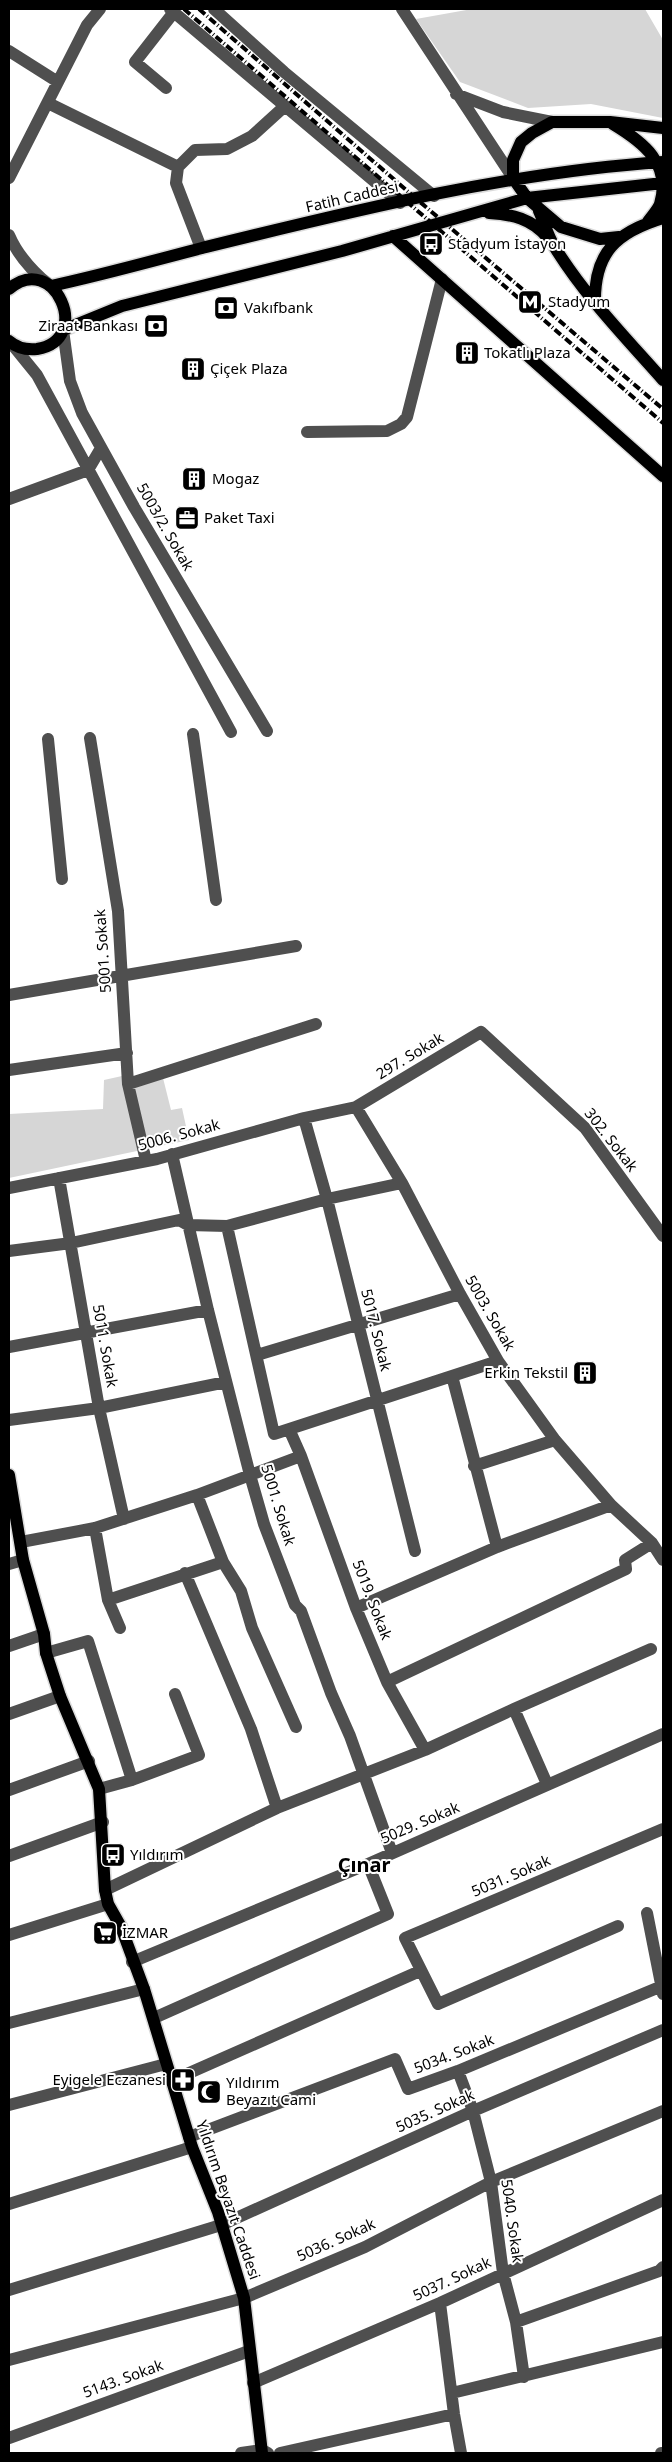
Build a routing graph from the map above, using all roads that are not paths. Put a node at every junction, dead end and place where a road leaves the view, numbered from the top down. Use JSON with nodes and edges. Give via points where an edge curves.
{"nodes":[{"id":1,"x":100,"y":9,"type":"edge"},
{"id":2,"x":214,"y":9,"type":"edge"},
{"id":3,"x":402,"y":9,"type":"edge"},
{"id":4,"x":172,"y":11,"type":"edge"},
{"id":5,"x":9,"y":51,"type":"edge"},
{"id":6,"x":58,"y":82,"type":"junction"},
{"id":7,"x":166,"y":88,"type":"dead end"},
{"id":8,"x":456,"y":94,"type":"junction"},
{"id":9,"x":48,"y":103,"type":"junction"},
{"id":10,"x":285,"y":106,"type":"junction"},
{"id":11,"x":552,"y":122,"type":"junction"},
{"id":12,"x":610,"y":122,"type":"junction"},
{"id":13,"x":663,"y":128,"type":"edge"},
{"id":14,"x":660,"y":162,"type":"edge"},
{"id":15,"x":178,"y":167,"type":"junction"},
{"id":16,"x":9,"y":178,"type":"edge"},
{"id":17,"x":512,"y":178,"type":"junction"},
{"id":18,"x":663,"y":182,"type":"edge"},
{"id":19,"x":434,"y":196,"type":"junction"},
{"id":20,"x":528,"y":198,"type":"junction"},
{"id":21,"x":400,"y":203,"type":"junction"},
{"id":22,"x":538,"y":209,"type":"junction"},
{"id":23,"x":479,"y":212,"type":"junction"},
{"id":24,"x":663,"y":218,"type":"edge"},
{"id":25,"x":647,"y":223,"type":"junction"},
{"id":26,"x":9,"y":235,"type":"edge"},
{"id":27,"x":393,"y":236,"type":"junction"},
{"id":28,"x":620,"y":237,"type":"junction"},
{"id":29,"x":553,"y":245,"type":"junction"},
{"id":30,"x":201,"y":248,"type":"junction"},
{"id":31,"x":442,"y":279,"type":"junction"},
{"id":32,"x":51,"y":286,"type":"junction"},
{"id":33,"x":9,"y":288,"type":"edge"},
{"id":34,"x":595,"y":303,"type":"junction"},
{"id":35,"x":63,"y":330,"type":"junction"},
{"id":36,"x":10,"y":342,"type":"edge"},
{"id":37,"x":663,"y":380,"type":"edge"},
{"id":38,"x":307,"y":432,"type":"dead end"},
{"id":39,"x":101,"y":448,"type":"junction"},
{"id":40,"x":88,"y":470,"type":"junction"},
{"id":41,"x":663,"y":476,"type":"edge"},
{"id":42,"x":9,"y":499,"type":"edge"},
{"id":43,"x":267,"y":731,"type":"dead end"},
{"id":44,"x":231,"y":732,"type":"dead end"},
{"id":45,"x":193,"y":734,"type":"dead end"},
{"id":46,"x":90,"y":738,"type":"dead end"},
{"id":47,"x":48,"y":739,"type":"dead end"},
{"id":48,"x":62,"y":879,"type":"dead end"},
{"id":49,"x":216,"y":900,"type":"dead end"},
{"id":50,"x":296,"y":946,"type":"dead end"},
{"id":51,"x":121,"y":975,"type":"junction"},
{"id":52,"x":9,"y":995,"type":"edge"},
{"id":53,"x":316,"y":1024,"type":"dead end"},
{"id":54,"x":481,"y":1032,"type":"joint"},
{"id":55,"x":127,"y":1053,"type":"junction"},
{"id":56,"x":9,"y":1070,"type":"edge"},
{"id":57,"x":128,"y":1084,"type":"junction"},
{"id":58,"x":356,"y":1107,"type":"junction"},
{"id":59,"x":304,"y":1118,"type":"junction"},
{"id":60,"x":172,"y":1154,"type":"junction"},
{"id":61,"x":146,"y":1161,"type":"junction"},
{"id":62,"x":59,"y":1178,"type":"junction"},
{"id":63,"x":402,"y":1183,"type":"junction"},
{"id":64,"x":9,"y":1188,"type":"edge"},
{"id":65,"x":327,"y":1199,"type":"junction"},
{"id":66,"x":188,"y":1225,"type":"junction"},
{"id":67,"x":227,"y":1226,"type":"junction"},
{"id":68,"x":663,"y":1236,"type":"edge"},
{"id":69,"x":70,"y":1243,"type":"junction"},
{"id":70,"x":9,"y":1251,"type":"edge"},
{"id":71,"x":460,"y":1294,"type":"junction"},
{"id":72,"x":208,"y":1310,"type":"junction"},
{"id":73,"x":359,"y":1325,"type":"junction"},
{"id":74,"x":87,"y":1332,"type":"junction"},
{"id":75,"x":9,"y":1347,"type":"edge"},
{"id":76,"x":257,"y":1355,"type":"junction"},
{"id":77,"x":498,"y":1361,"type":"junction"},
{"id":78,"x":452,"y":1376,"type":"junction"},
{"id":79,"x":226,"y":1382,"type":"junction"},
{"id":80,"x":376,"y":1400,"type":"junction"},
{"id":81,"x":99,"y":1408,"type":"junction"},
{"id":82,"x":9,"y":1420,"type":"edge"},
{"id":83,"x":288,"y":1429,"type":"junction"},
{"id":84,"x":555,"y":1440,"type":"junction"},
{"id":85,"x":300,"y":1456,"type":"junction"},
{"id":86,"x":474,"y":1466,"type":"junction"},
{"id":87,"x":9,"y":1474,"type":"edge"},
{"id":88,"x":250,"y":1475,"type":"junction"},
{"id":89,"x":10,"y":1489,"type":"edge"},
{"id":90,"x":197,"y":1495,"type":"junction"},
{"id":91,"x":611,"y":1505,"type":"junction"},
{"id":92,"x":124,"y":1519,"type":"junction"},
{"id":93,"x":95,"y":1528,"type":"junction"},
{"id":94,"x":21,"y":1542,"type":"junction"},
{"id":95,"x":652,"y":1544,"type":"junction"},
{"id":96,"x":497,"y":1548,"type":"junction"},
{"id":97,"x":415,"y":1551,"type":"dead end"},
{"id":98,"x":23,"y":1560,"type":"junction"},
{"id":99,"x":663,"y":1560,"type":"edge"},
{"id":100,"x":223,"y":1562,"type":"junction"},
{"id":101,"x":9,"y":1564,"type":"edge"},
{"id":102,"x":185,"y":1573,"type":"junction"},
{"id":103,"x":108,"y":1600,"type":"junction"},
{"id":104,"x":356,"y":1608,"type":"junction"},
{"id":105,"x":120,"y":1628,"type":"dead end"},
{"id":106,"x":44,"y":1634,"type":"junction"},
{"id":107,"x":9,"y":1646,"type":"edge"},
{"id":108,"x":652,"y":1649,"type":"dead end"},
{"id":109,"x":46,"y":1652,"type":"junction"},
{"id":110,"x":387,"y":1682,"type":"junction"},
{"id":111,"x":175,"y":1694,"type":"dead end"},
{"id":112,"x":60,"y":1696,"type":"junction"},
{"id":113,"x":514,"y":1708,"type":"junction"},
{"id":114,"x":9,"y":1714,"type":"edge"},
{"id":115,"x":296,"y":1727,"type":"dead end"},
{"id":116,"x":663,"y":1734,"type":"edge"},
{"id":117,"x":425,"y":1750,"type":"junction"},
{"id":118,"x":88,"y":1761,"type":"junction"},
{"id":119,"x":363,"y":1773,"type":"junction"},
{"id":120,"x":132,"y":1780,"type":"junction"},
{"id":121,"x":547,"y":1784,"type":"junction"},
{"id":122,"x":99,"y":1789,"type":"junction"},
{"id":123,"x":9,"y":1790,"type":"edge"},
{"id":124,"x":277,"y":1808,"type":"junction"},
{"id":125,"x":103,"y":1822,"type":"junction"},
{"id":126,"x":663,"y":1829,"type":"edge"},
{"id":127,"x":392,"y":1853,"type":"junction"},
{"id":128,"x":9,"y":1856,"type":"edge"},
{"id":129,"x":368,"y":1864,"type":"junction"},
{"id":130,"x":105,"y":1890,"type":"junction"},
{"id":131,"x":108,"y":1904,"type":"junction"},
{"id":132,"x":647,"y":1913,"type":"dead end"},
{"id":133,"x":618,"y":1926,"type":"dead end"},
{"id":134,"x":9,"y":1935,"type":"edge"},
{"id":135,"x":132,"y":1962,"type":"junction"},
{"id":136,"x":420,"y":1971,"type":"junction"},
{"id":137,"x":144,"y":1989,"type":"junction"},
{"id":138,"x":663,"y":1990,"type":"edge"},
{"id":139,"x":154,"y":2018,"type":"junction"},
{"id":140,"x":9,"y":2023,"type":"edge"},
{"id":141,"x":663,"y":2030,"type":"edge"},
{"id":142,"x":166,"y":2064,"type":"junction"},
{"id":143,"x":458,"y":2071,"type":"junction"},
{"id":144,"x":171,"y":2081,"type":"junction"},
{"id":145,"x":10,"y":2101,"type":"edge"},
{"id":146,"x":473,"y":2111,"type":"junction"},
{"id":147,"x":663,"y":2111,"type":"edge"},
{"id":148,"x":191,"y":2142,"type":"junction"},
{"id":149,"x":491,"y":2182,"type":"junction"},
{"id":150,"x":663,"y":2200,"type":"edge"},
{"id":151,"x":9,"y":2204,"type":"edge"},
{"id":152,"x":221,"y":2224,"type":"junction"},
{"id":153,"x":663,"y":2267,"type":"edge"},
{"id":154,"x":502,"y":2273,"type":"junction"},
{"id":155,"x":9,"y":2290,"type":"edge"},
{"id":156,"x":244,"y":2298,"type":"junction"},
{"id":157,"x":440,"y":2303,"type":"junction"},
{"id":158,"x":516,"y":2322,"type":"junction"},
{"id":159,"x":663,"y":2342,"type":"edge"},
{"id":160,"x":249,"y":2351,"type":"junction"},
{"id":161,"x":9,"y":2360,"type":"edge"},
{"id":162,"x":524,"y":2377,"type":"junction"},
{"id":163,"x":253,"y":2383,"type":"junction"},
{"id":164,"x":452,"y":2393,"type":"junction"},
{"id":165,"x":454,"y":2414,"type":"junction"},
{"id":166,"x":9,"y":2438,"type":"edge"},
{"id":167,"x":264,"y":2452,"type":"edge"},
{"id":168,"x":241,"y":2453,"type":"edge"},
{"id":169,"x":280,"y":2453,"type":"edge"},
{"id":170,"x":461,"y":2453,"type":"edge"}],
"edges":[{"from":1,"to":6,"type":"street","via":[[87,25]]},
{"from":2,"to":19,"type":"street","via":[[284,72]]},
{"from":3,"to":8,"type":"street"},
{"from":4,"to":7,"type":"street","via":[[135,62]]},
{"from":4,"to":10,"type":"street"},
{"from":5,"to":6,"type":"street"},
{"from":6,"to":9,"type":"street"},
{"from":8,"to":11,"type":"street","via":[[503,112]]},
{"from":8,"to":17,"type":"street"},
{"from":9,"to":15,"type":"street"},
{"from":9,"to":16,"type":"street"},
{"from":10,"to":15,"type":"street","via":[[252,136],[227,148],[195,150]]},
{"from":10,"to":21,"type":"street"},
{"from":11,"to":12,"type":"main road"},
{"from":11,"to":17,"type":"main road","via":[[521,142],[513,160]]},
{"from":12,"to":13,"type":"main road"},
{"from":12,"to":14,"type":"main road","via":[[642,142]]},
{"from":14,"to":17,"type":"main road","name":"Fatih Caddesi"},
{"from":14,"to":18,"type":"main road"},
{"from":15,"to":30,"type":"street","via":[[176,183]]},
{"from":17,"to":19,"type":"main road","name":"Fatih Caddesi"},
{"from":17,"to":20,"type":"main road"},
{"from":18,"to":20,"type":"main road"},
{"from":18,"to":25,"type":"main road","via":[[660,205]]},
{"from":19,"to":21,"type":"main road","name":"Fatih Caddesi"},
{"from":20,"to":22,"type":"main road"},
{"from":20,"to":23,"type":"main road"},
{"from":21,"to":30,"type":"main road","name":"Fatih Caddesi"},
{"from":22,"to":28,"type":"main road","via":[[561,226],[581,234],[600,238]]},
{"from":22,"to":29,"type":"main road"},
{"from":23,"to":27,"type":"main road"},
{"from":23,"to":29,"type":"main road","via":[[525,219],[541,230]]},
{"from":24,"to":25,"type":"main road"},
{"from":25,"to":28,"type":"main road"},
{"from":26,"to":32,"type":"street","via":[[24,261]]},
{"from":27,"to":31,"type":"main road"},
{"from":27,"to":35,"type":"main road","via":[[122,306]]},
{"from":28,"to":34,"type":"main road","via":[[606,252],[598,269]]},
{"from":29,"to":34,"type":"main road"},
{"from":30,"to":32,"type":"main road","name":"Fatih Caddesi","via":[[110,274]]},
{"from":31,"to":38,"type":"street","via":[[407,417],[401,424],[387,431]]},
{"from":31,"to":41,"type":"main road"},
{"from":32,"to":33,"type":"main road","via":[[32,280]]},
{"from":32,"to":35,"type":"main road","via":[[65,306]]},
{"from":34,"to":37,"type":"main road"},
{"from":35,"to":36,"type":"main road","via":[[57,338],[40,348],[30,350]]},
{"from":35,"to":39,"type":"street","name":"5003/2. Sokak","via":[[70,381],[82,413]]},
{"from":36,"to":40,"type":"street","via":[[37,375]]},
{"from":39,"to":40,"type":"street"},
{"from":39,"to":43,"type":"street","name":"5003/2. Sokak"},
{"from":40,"to":42,"type":"street"},
{"from":40,"to":44,"type":"street"},
{"from":45,"to":49,"type":"street"},
{"from":46,"to":51,"type":"street","name":"5001. Sokak","via":[[118,911]]},
{"from":47,"to":48,"type":"street"},
{"from":50,"to":51,"type":"street"},
{"from":51,"to":52,"type":"street"},
{"from":51,"to":55,"type":"street","name":"5001. Sokak"},
{"from":53,"to":57,"type":"street"},
{"from":54,"to":58,"type":"street","name":"297. Sokak"},
{"from":54,"to":68,"type":"street","name":"302. Sokak","via":[[585,1128]]},
{"from":55,"to":56,"type":"street"},
{"from":55,"to":57,"type":"street","name":"5001. Sokak"},
{"from":57,"to":61,"type":"street","name":"5001. Sokak"},
{"from":58,"to":59,"type":"street","name":"5006. Sokak"},
{"from":58,"to":63,"type":"street","name":"5003. Sokak"},
{"from":59,"to":60,"type":"street","name":"5006. Sokak"},
{"from":59,"to":65,"type":"street","name":"5017. Sokak"},
{"from":60,"to":61,"type":"street","name":"5006. Sokak"},
{"from":60,"to":66,"type":"street","name":"5001. Sokak"},
{"from":61,"to":62,"type":"street","name":"5006. Sokak"},
{"from":62,"to":64,"type":"street","name":"5006. Sokak"},
{"from":62,"to":69,"type":"street","name":"5011. Sokak"},
{"from":63,"to":65,"type":"street"},
{"from":63,"to":71,"type":"street","name":"5003. Sokak"},
{"from":65,"to":67,"type":"street"},
{"from":65,"to":73,"type":"street","name":"5017. Sokak"},
{"from":66,"to":67,"type":"street"},
{"from":66,"to":69,"type":"street","via":[[179,1220]]},
{"from":66,"to":72,"type":"street","name":"5001. Sokak"},
{"from":67,"to":76,"type":"street"},
{"from":69,"to":70,"type":"street"},
{"from":69,"to":74,"type":"street","name":"5011. Sokak"},
{"from":71,"to":73,"type":"street"},
{"from":71,"to":77,"type":"street","name":"5003. Sokak"},
{"from":72,"to":74,"type":"street"},
{"from":72,"to":79,"type":"street","name":"5001. Sokak"},
{"from":73,"to":76,"type":"street"},
{"from":73,"to":80,"type":"street","name":"5017. Sokak"},
{"from":74,"to":75,"type":"street"},
{"from":74,"to":81,"type":"street","name":"5011. Sokak"},
{"from":76,"to":83,"type":"street","via":[[274,1434]]},
{"from":77,"to":78,"type":"street"},
{"from":77,"to":84,"type":"street","name":"5003. Sokak"},
{"from":78,"to":80,"type":"street"},
{"from":78,"to":86,"type":"street"},
{"from":79,"to":81,"type":"street"},
{"from":79,"to":88,"type":"street","name":"5001. Sokak"},
{"from":80,"to":83,"type":"street"},
{"from":80,"to":97,"type":"street","name":"5017. Sokak"},
{"from":81,"to":82,"type":"street"},
{"from":81,"to":92,"type":"street","name":"5011. Sokak"},
{"from":83,"to":85,"type":"street","name":"5019. Sokak"},
{"from":84,"to":86,"type":"street"},
{"from":84,"to":91,"type":"street","name":"5003. Sokak"},
{"from":85,"to":88,"type":"street"},
{"from":85,"to":104,"type":"street","name":"5019. Sokak"},
{"from":86,"to":96,"type":"street"},
{"from":87,"to":89,"type":"main road","name":"Yıldırım Beyazıt Caddesi"},
{"from":88,"to":90,"type":"street"},
{"from":88,"to":119,"type":"street","name":"5001. Sokak","via":[[295,1605],[301,1611]]},
{"from":89,"to":94,"type":"main road","name":"Yıldırım Beyazıt Caddesi"},
{"from":90,"to":92,"type":"street"},
{"from":90,"to":100,"type":"street"},
{"from":91,"to":95,"type":"street","name":"5003. Sokak"},
{"from":91,"to":96,"type":"street"},
{"from":92,"to":93,"type":"street"},
{"from":93,"to":94,"type":"street"},
{"from":93,"to":103,"type":"street"},
{"from":94,"to":98,"type":"main road","name":"Yıldırım Beyazıt Caddesi"},
{"from":95,"to":99,"type":"street","name":"5003. Sokak"},
{"from":95,"to":110,"type":"street","via":[[626,1560],[626,1569]]},
{"from":96,"to":104,"type":"street"},
{"from":98,"to":101,"type":"street"},
{"from":98,"to":106,"type":"main road","name":"Yıldırım Beyazıt Caddesi"},
{"from":100,"to":102,"type":"street"},
{"from":100,"to":115,"type":"street","via":[[241,1591],[252,1628]]},
{"from":102,"to":103,"type":"street"},
{"from":102,"to":124,"type":"street","via":[[251,1730]]},
{"from":103,"to":105,"type":"street"},
{"from":104,"to":110,"type":"street","name":"5019. Sokak"},
{"from":106,"to":107,"type":"street"},
{"from":106,"to":109,"type":"main road","name":"Yıldırım Beyazıt Caddesi"},
{"from":108,"to":113,"type":"street"},
{"from":109,"to":112,"type":"main road","name":"Yıldırım Beyazıt Caddesi"},
{"from":109,"to":120,"type":"street","via":[[88,1641]]},
{"from":110,"to":117,"type":"street","name":"5019. Sokak"},
{"from":111,"to":120,"type":"street","via":[[199,1755]]},
{"from":112,"to":114,"type":"street"},
{"from":112,"to":118,"type":"main road","name":"Yıldırım Beyazıt Caddesi"},
{"from":113,"to":117,"type":"street"},
{"from":113,"to":121,"type":"street"},
{"from":116,"to":121,"type":"street","name":"5029. Sokak"},
{"from":117,"to":119,"type":"street"},
{"from":118,"to":122,"type":"main road","name":"Yıldırım Beyazıt Caddesi"},
{"from":118,"to":123,"type":"street"},
{"from":119,"to":124,"type":"street"},
{"from":119,"to":127,"type":"street","name":"5001. Sokak"},
{"from":120,"to":122,"type":"street"},
{"from":121,"to":127,"type":"street","name":"5029. Sokak"},
{"from":122,"to":125,"type":"main road","name":"Yıldırım Beyazıt Caddesi"},
{"from":124,"to":130,"type":"street"},
{"from":125,"to":128,"type":"street"},
{"from":125,"to":130,"type":"main road","name":"Yıldırım Beyazıt Caddesi"},
{"from":126,"to":136,"type":"street","name":"5031. Sokak","via":[[406,1938]]},
{"from":127,"to":129,"type":"street","name":"5029. Sokak"},
{"from":129,"to":135,"type":"street","name":"5029. Sokak"},
{"from":129,"to":139,"type":"street","via":[[388,1914]]},
{"from":130,"to":131,"type":"main road","name":"Yıldırım Beyazıt Caddesi"},
{"from":131,"to":134,"type":"street"},
{"from":131,"to":135,"type":"main road","name":"Yıldırım Beyazıt Caddesi","via":[[121,1927]]},
{"from":132,"to":138,"type":"street"},
{"from":133,"to":136,"type":"street","via":[[438,2004]]},
{"from":135,"to":137,"type":"main road","name":"Yıldırım Beyazıt Caddesi"},
{"from":136,"to":144,"type":"street"},
{"from":137,"to":139,"type":"main road","name":"Yıldırım Beyazıt Caddesi"},
{"from":137,"to":140,"type":"street"},
{"from":138,"to":143,"type":"street","name":"5034. Sokak"},
{"from":139,"to":142,"type":"main road","name":"Yıldırım Beyazıt Caddesi"},
{"from":141,"to":146,"type":"street","name":"5035. Sokak"},
{"from":142,"to":144,"type":"main road","name":"Yıldırım Beyazıt Caddesi"},
{"from":142,"to":145,"type":"street"},
{"from":143,"to":146,"type":"street","name":"5040. Sokak"},
{"from":143,"to":148,"type":"street","name":"5034. Sokak","via":[[408,2089],[395,2059]]},
{"from":144,"to":148,"type":"main road","name":"Yıldırım Beyazıt Caddesi"},
{"from":146,"to":149,"type":"street","name":"5040. Sokak"},
{"from":146,"to":152,"type":"street","name":"5035. Sokak"},
{"from":147,"to":149,"type":"street","name":"5036. Sokak"},
{"from":148,"to":151,"type":"street"},
{"from":148,"to":152,"type":"main road","name":"Yıldırım Beyazıt Caddesi"},
{"from":149,"to":154,"type":"street","name":"5040. Sokak"},
{"from":149,"to":156,"type":"street","name":"5036. Sokak","via":[[365,2247]]},
{"from":150,"to":154,"type":"street","name":"5037. Sokak"},
{"from":152,"to":155,"type":"street","name":"5035. Sokak"},
{"from":152,"to":156,"type":"main road","name":"Yıldırım Beyazıt Caddesi"},
{"from":153,"to":158,"type":"street"},
{"from":154,"to":157,"type":"street","name":"5037. Sokak"},
{"from":154,"to":158,"type":"street","name":"5040. Sokak"},
{"from":156,"to":160,"type":"main road","name":"Yıldırım Beyazıt Caddesi"},
{"from":156,"to":161,"type":"street","name":"5036. Sokak"},
{"from":157,"to":163,"type":"street","name":"5037. Sokak"},
{"from":157,"to":164,"type":"street"},
{"from":158,"to":162,"type":"street","name":"5040. Sokak"},
{"from":159,"to":162,"type":"street"},
{"from":160,"to":163,"type":"main road","name":"Yıldırım Beyazıt Caddesi"},
{"from":160,"to":166,"type":"street","name":"5143. Sokak"},
{"from":162,"to":164,"type":"street"},
{"from":163,"to":167,"type":"main road","name":"Yıldırım Beyazıt Caddesi"},
{"from":164,"to":165,"type":"street"},
{"from":165,"to":169,"type":"street"},
{"from":165,"to":170,"type":"street"},
{"from":167,"to":168,"type":"street"}]}
